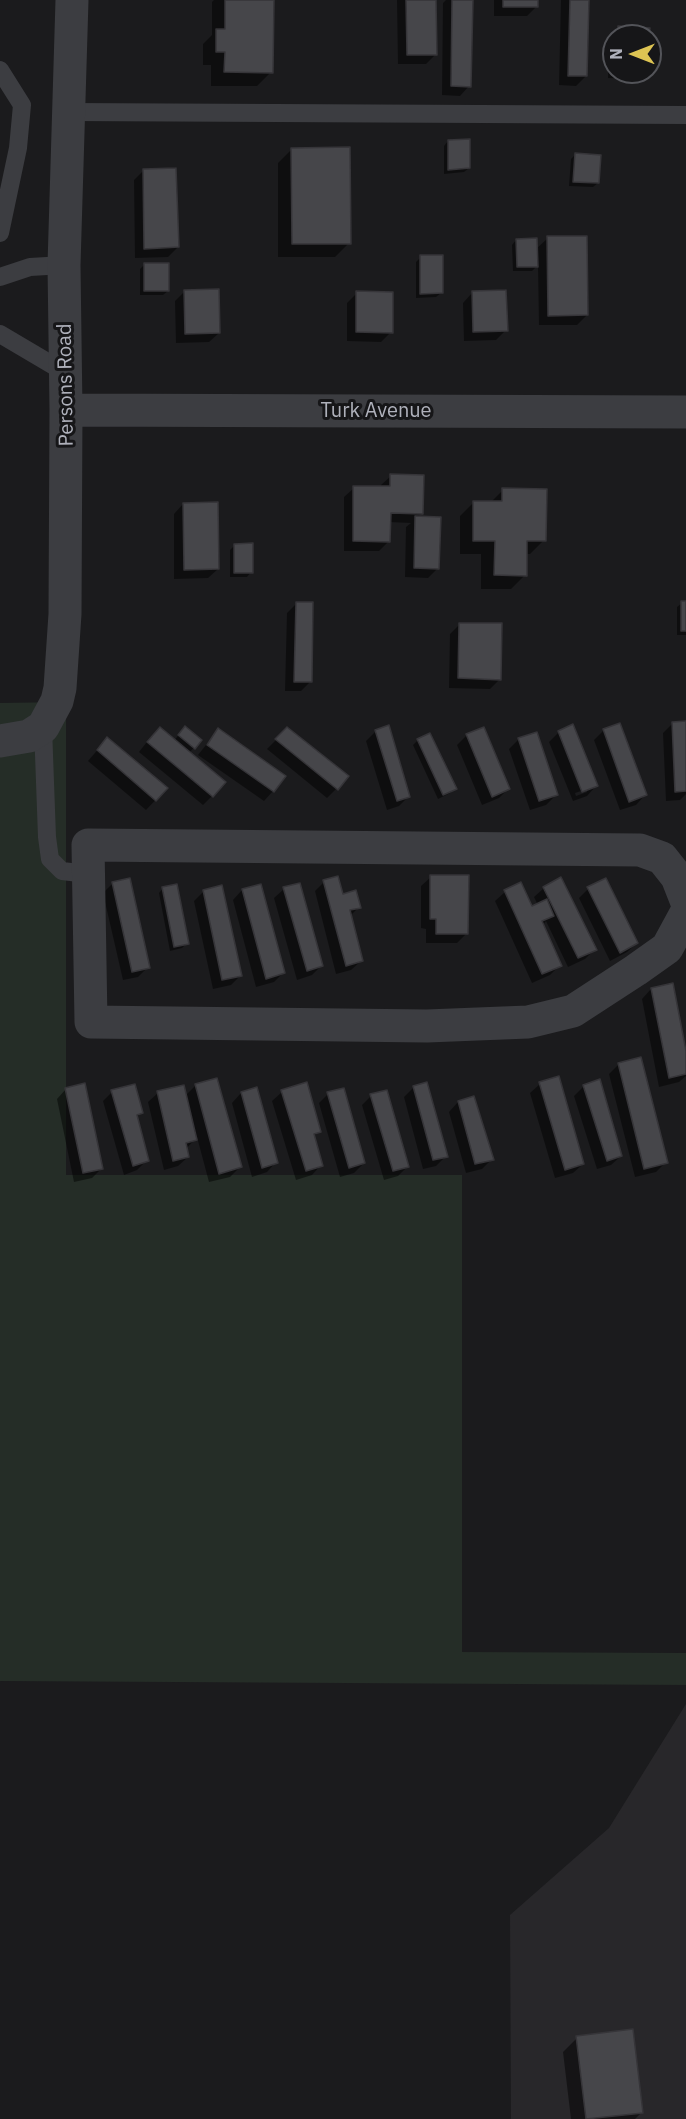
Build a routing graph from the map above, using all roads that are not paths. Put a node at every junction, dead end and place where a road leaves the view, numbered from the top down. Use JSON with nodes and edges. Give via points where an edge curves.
{"nodes":[{"id":1,"x":72,"y":0,"type":"edge"},
{"id":2,"x":0,"y":70,"type":"edge"},
{"id":3,"x":68,"y":112,"type":"junction"},
{"id":4,"x":686,"y":115,"type":"edge"},
{"id":5,"x":0,"y":233,"type":"edge"},
{"id":6,"x":64,"y":265,"type":"junction"},
{"id":7,"x":0,"y":277,"type":"edge"},
{"id":8,"x":0,"y":334,"type":"edge"},
{"id":9,"x":66,"y":373,"type":"junction"},
{"id":10,"x":66,"y":410,"type":"junction"},
{"id":11,"x":686,"y":412,"type":"edge"},
{"id":12,"x":43,"y":727,"type":"junction"},
{"id":13,"x":3,"y":741,"type":"edge"},
{"id":14,"x":88,"y":874,"type":"junction"},
{"id":15,"x":686,"y":900,"type":"edge"},
{"id":16,"x":686,"y":913,"type":"edge"}],
"edges":[{"from":1,"to":3,"type":"street","name":"Persons Road"},
{"from":2,"to":5,"type":"lane","via":[[22,105],[18,148]]},
{"from":3,"to":4,"type":"lane"},
{"from":3,"to":6,"type":"street","name":"Persons Road"},
{"from":6,"to":7,"type":"lane","via":[[30,267]]},
{"from":6,"to":9,"type":"street","name":"Persons Road"},
{"from":8,"to":9,"type":"lane"},
{"from":9,"to":10,"type":"street","name":"Persons Road"},
{"from":10,"to":11,"type":"street","name":"Turk Avenue"},
{"from":10,"to":12,"type":"street","name":"Persons Road","via":[[65,614],[60,688]]},
{"from":12,"to":13,"type":"street","via":[[29,736]]},
{"from":12,"to":14,"type":"lane","via":[[50,859],[62,871]]},
{"from":14,"to":15,"type":"street","via":[[88,845],[640,850],[662,858],[677,877]]},
{"from":14,"to":16,"type":"street","via":[[91,1022],[427,1026],[528,1022],[573,1011],[636,970],[667,948]]}]}
